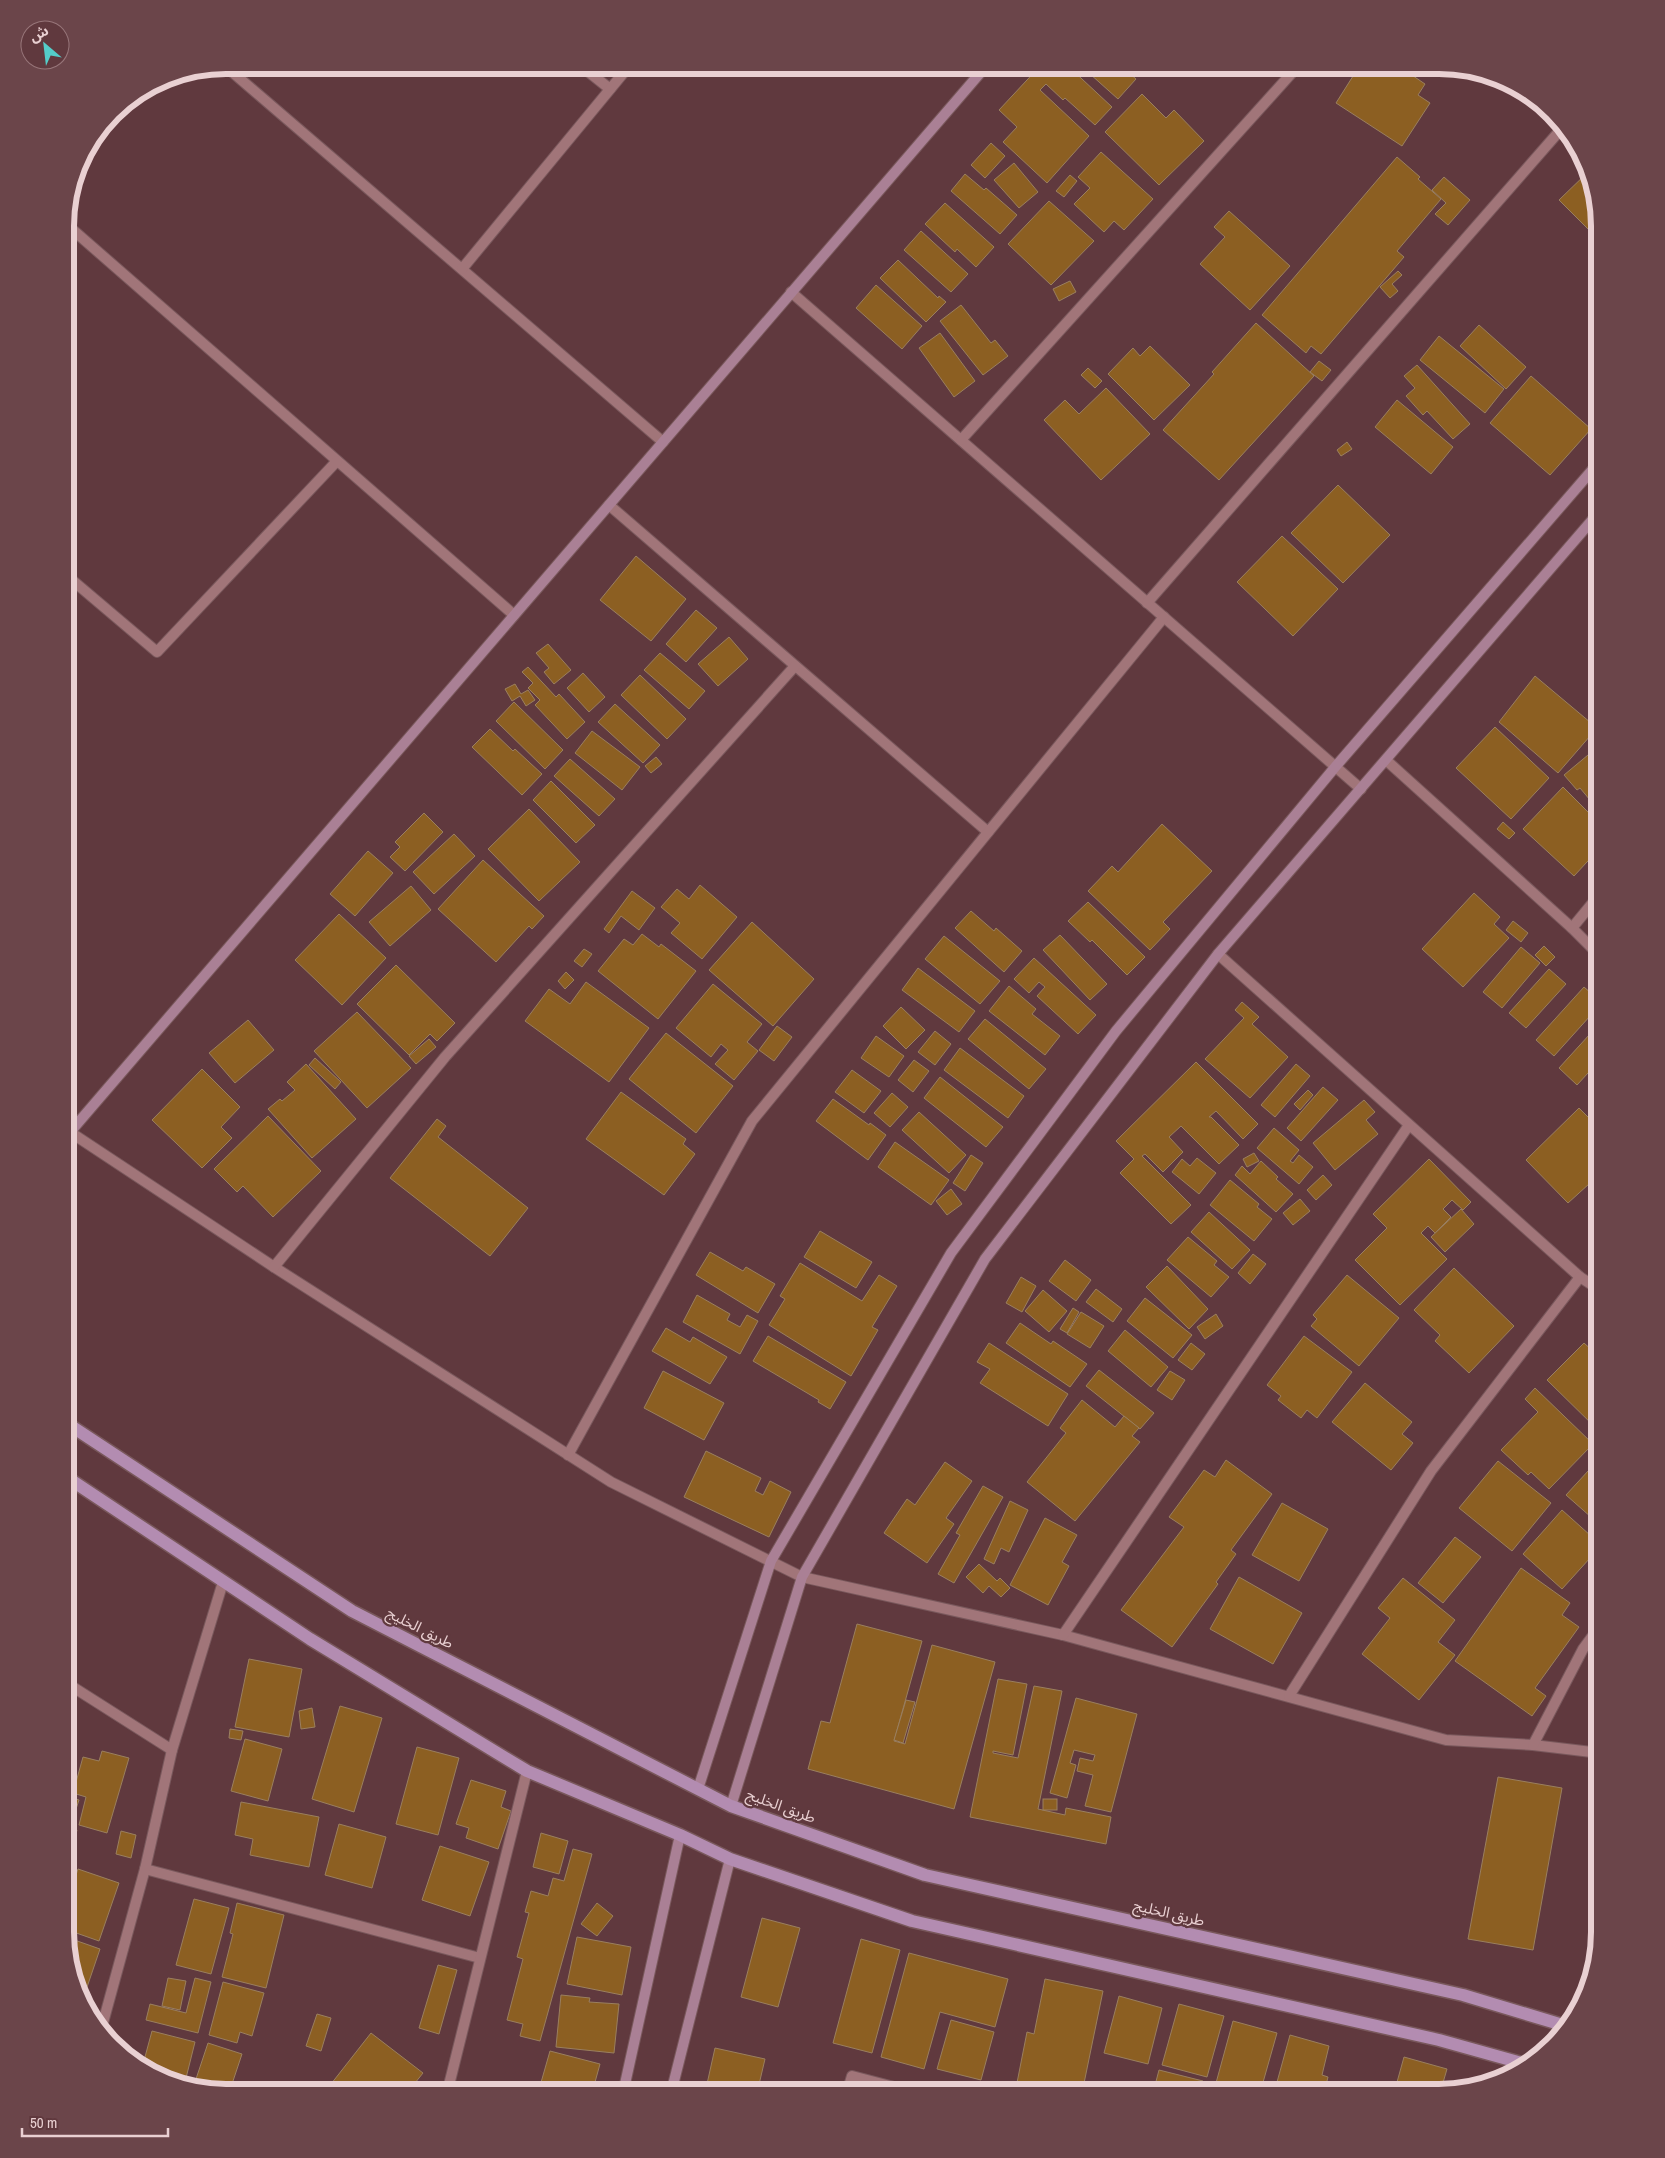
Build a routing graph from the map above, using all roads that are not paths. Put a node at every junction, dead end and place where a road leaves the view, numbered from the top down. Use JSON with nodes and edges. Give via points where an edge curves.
{"nodes":[{"id":1,"x":234,"y":74,"type":"edge"},
{"id":2,"x":591,"y":74,"type":"edge"},
{"id":3,"x":622,"y":74,"type":"edge"},
{"id":4,"x":979,"y":74,"type":"edge"},
{"id":5,"x":1291,"y":74,"type":"edge"},
{"id":6,"x":610,"y":89,"type":"junction"},
{"id":7,"x":1559,"y":132,"type":"edge"},
{"id":8,"x":74,"y":231,"type":"edge"},
{"id":9,"x":462,"y":269,"type":"junction"},
{"id":10,"x":792,"y":292,"type":"junction"},
{"id":11,"x":962,"y":440,"type":"junction"},
{"id":12,"x":663,"y":442,"type":"junction"},
{"id":13,"x":337,"y":461,"type":"junction"},
{"id":14,"x":1591,"y":471,"type":"edge"},
{"id":15,"x":608,"y":505,"type":"junction"},
{"id":16,"x":1591,"y":521,"type":"edge"},
{"id":17,"x":74,"y":582,"type":"edge"},
{"id":18,"x":1147,"y":603,"type":"junction"},
{"id":19,"x":514,"y":615,"type":"junction"},
{"id":20,"x":1164,"y":617,"type":"junction"},
{"id":21,"x":795,"y":666,"type":"junction"},
{"id":22,"x":1386,"y":760,"type":"junction"},
{"id":23,"x":1336,"y":766,"type":"junction"},
{"id":24,"x":1361,"y":789,"type":"junction"},
{"id":25,"x":988,"y":832,"type":"junction"},
{"id":26,"x":1591,"y":905,"type":"edge"},
{"id":27,"x":1572,"y":928,"type":"junction"},
{"id":28,"x":1591,"y":947,"type":"edge"},
{"id":29,"x":1218,"y":954,"type":"junction"},
{"id":30,"x":1409,"y":1125,"type":"junction"},
{"id":31,"x":74,"y":1127,"type":"edge"},
{"id":32,"x":74,"y":1139,"type":"edge"},
{"id":33,"x":274,"y":1267,"type":"junction"},
{"id":34,"x":1580,"y":1277,"type":"junction"},
{"id":35,"x":1591,"y":1284,"type":"edge"},
{"id":36,"x":74,"y":1428,"type":"edge"},
{"id":37,"x":568,"y":1455,"type":"junction"},
{"id":38,"x":74,"y":1482,"type":"edge"},
{"id":39,"x":771,"y":1562,"type":"junction"},
{"id":40,"x":802,"y":1577,"type":"junction"},
{"id":41,"x":223,"y":1582,"type":"junction"},
{"id":42,"x":1063,"y":1635,"type":"junction"},
{"id":43,"x":1591,"y":1638,"type":"edge"},
{"id":44,"x":74,"y":1688,"type":"edge"},
{"id":45,"x":1289,"y":1696,"type":"junction"},
{"id":46,"x":1534,"y":1745,"type":"junction"},
{"id":47,"x":172,"y":1750,"type":"junction"},
{"id":48,"x":1591,"y":1752,"type":"edge"},
{"id":49,"x":527,"y":1772,"type":"junction"},
{"id":50,"x":698,"y":1789,"type":"junction"},
{"id":51,"x":731,"y":1806,"type":"junction"},
{"id":52,"x":680,"y":1835,"type":"junction"},
{"id":53,"x":730,"y":1859,"type":"junction"},
{"id":54,"x":145,"y":1869,"type":"junction"},
{"id":55,"x":480,"y":1958,"type":"junction"},
{"id":56,"x":103,"y":2022,"type":"edge"},
{"id":57,"x":1560,"y":2024,"type":"edge"},
{"id":58,"x":1518,"y":2063,"type":"edge"},
{"id":59,"x":449,"y":2084,"type":"edge"},
{"id":60,"x":626,"y":2084,"type":"edge"},
{"id":61,"x":673,"y":2084,"type":"edge"},
{"id":62,"x":850,"y":2084,"type":"edge"},
{"id":63,"x":883,"y":2084,"type":"edge"}],
"edges":[{"from":1,"to":9,"type":"street"},
{"from":2,"to":6,"type":"street"},
{"from":3,"to":6,"type":"street"},
{"from":4,"to":10,"type":"street"},
{"from":5,"to":11,"type":"street"},
{"from":6,"to":9,"type":"street"},
{"from":7,"to":18,"type":"street"},
{"from":8,"to":13,"type":"street"},
{"from":9,"to":12,"type":"street"},
{"from":10,"to":11,"type":"street"},
{"from":10,"to":12,"type":"street"},
{"from":11,"to":18,"type":"street"},
{"from":12,"to":15,"type":"street"},
{"from":13,"to":17,"type":"street","via":[[157,652]]},
{"from":13,"to":19,"type":"street"},
{"from":14,"to":23,"type":"street"},
{"from":15,"to":19,"type":"street"},
{"from":15,"to":21,"type":"street"},
{"from":16,"to":22,"type":"street"},
{"from":18,"to":20,"type":"street"},
{"from":19,"to":31,"type":"street"},
{"from":20,"to":23,"type":"street"},
{"from":20,"to":25,"type":"street"},
{"from":21,"to":25,"type":"street"},
{"from":21,"to":33,"type":"street","via":[[446,1057]]},
{"from":22,"to":24,"type":"street"},
{"from":22,"to":27,"type":"street"},
{"from":23,"to":24,"type":"street"},
{"from":23,"to":39,"type":"street","via":[[1116,1032],[951,1253]]},
{"from":24,"to":29,"type":"street"},
{"from":25,"to":37,"type":"street","via":[[752,1121]]},
{"from":26,"to":27,"type":"street"},
{"from":27,"to":28,"type":"street"},
{"from":29,"to":30,"type":"street"},
{"from":29,"to":40,"type":"street","via":[[985,1259]]},
{"from":30,"to":34,"type":"street"},
{"from":30,"to":42,"type":"street"},
{"from":32,"to":33,"type":"street"},
{"from":33,"to":37,"type":"street"},
{"from":34,"to":35,"type":"street"},
{"from":34,"to":45,"type":"street","via":[[1431,1471]]},
{"from":36,"to":50,"type":"main road","name":"طريق الخليج","via":[[352,1611]]},
{"from":37,"to":39,"type":"street","via":[[611,1482]]},
{"from":38,"to":41,"type":"main road"},
{"from":39,"to":40,"type":"street"},
{"from":39,"to":50,"type":"street"},
{"from":40,"to":42,"type":"street"},
{"from":40,"to":51,"type":"street"},
{"from":41,"to":47,"type":"street"},
{"from":41,"to":49,"type":"main road"},
{"from":42,"to":45,"type":"street"},
{"from":43,"to":46,"type":"street"},
{"from":44,"to":47,"type":"street"},
{"from":45,"to":46,"type":"street","via":[[1446,1740]]},
{"from":46,"to":48,"type":"street"},
{"from":47,"to":54,"type":"street"},
{"from":49,"to":52,"type":"main road"},
{"from":49,"to":55,"type":"street"},
{"from":50,"to":51,"type":"main road","name":"طريق الخليج"},
{"from":51,"to":57,"type":"main road","name":"طريق الخليج","via":[[925,1875],[1463,1995]]},
{"from":52,"to":53,"type":"main road"},
{"from":52,"to":60,"type":"street"},
{"from":53,"to":58,"type":"main road","via":[[912,1921],[1439,2040]]},
{"from":53,"to":61,"type":"street"},
{"from":54,"to":55,"type":"street"},
{"from":54,"to":56,"type":"street"},
{"from":55,"to":59,"type":"street"},
{"from":62,"to":63,"type":"street","via":[[852,2076]]}]}
